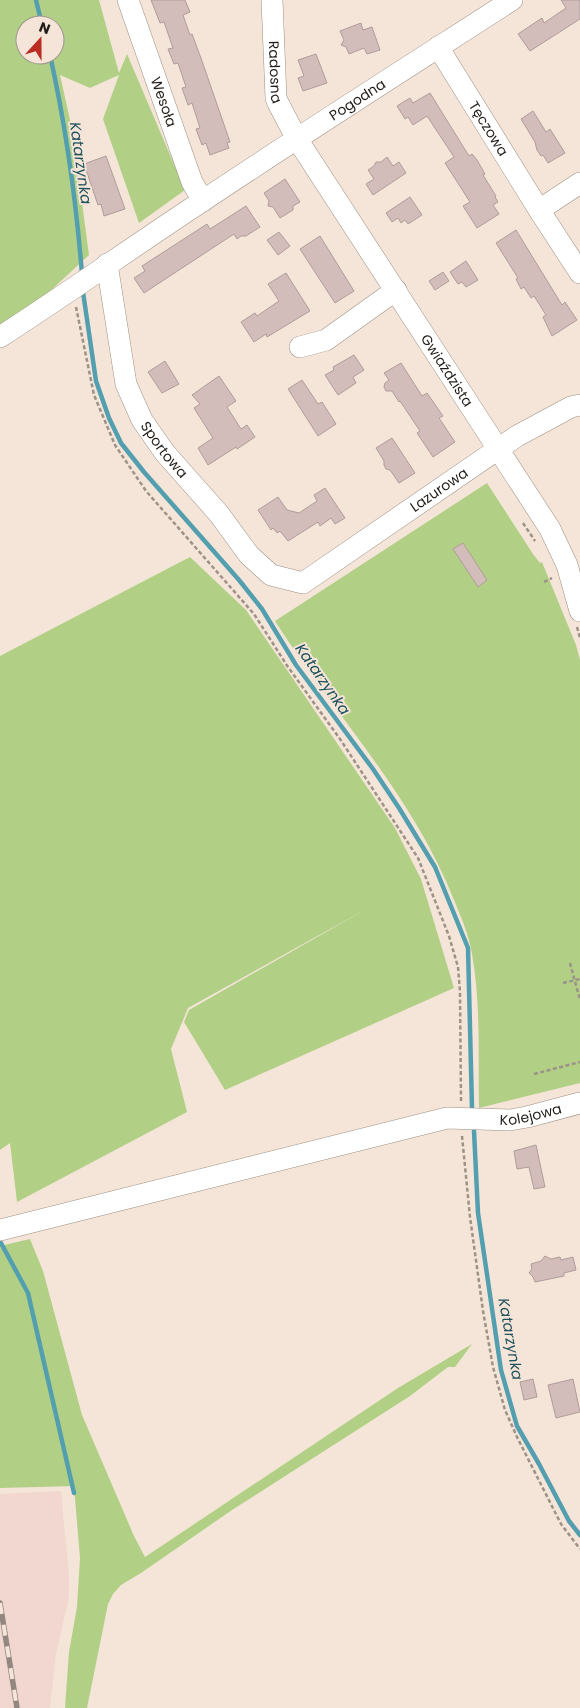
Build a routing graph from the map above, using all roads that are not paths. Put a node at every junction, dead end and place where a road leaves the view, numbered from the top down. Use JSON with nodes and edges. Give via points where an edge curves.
{"nodes":[{"id":1,"x":128,"y":0,"type":"edge"},
{"id":2,"x":272,"y":0,"type":"edge"},
{"id":3,"x":500,"y":3,"type":"edge"},
{"id":4,"x":438,"y":47,"type":"junction"},
{"id":5,"x":298,"y":139,"type":"junction"},
{"id":6,"x":580,"y":183,"type":"edge"},
{"id":7,"x":203,"y":201,"type":"junction"},
{"id":8,"x":539,"y":210,"type":"junction"},
{"id":9,"x":107,"y":264,"type":"junction"},
{"id":10,"x":580,"y":274,"type":"edge"},
{"id":11,"x":396,"y":290,"type":"junction"},
{"id":12,"x":0,"y":337,"type":"edge"},
{"id":13,"x":300,"y":347,"type":"dead end"},
{"id":14,"x":580,"y":405,"type":"edge"},
{"id":15,"x":499,"y":449,"type":"junction"},
{"id":16,"x":568,"y":568,"type":"edge"},
{"id":17,"x":303,"y":583,"type":"joint"},
{"id":18,"x":580,"y":611,"type":"edge"},
{"id":19,"x":580,"y":1103,"type":"edge"},
{"id":20,"x":0,"y":1230,"type":"edge"}],
"edges":[{"from":1,"to":7,"type":"street","name":"Wesoła","via":[[192,182]]},
{"from":2,"to":5,"type":"street","name":"Radosna","via":[[276,98]]},
{"from":3,"to":4,"type":"street","name":"Pogodna"},
{"from":4,"to":5,"type":"street","name":"Pogodna"},
{"from":4,"to":8,"type":"street","name":"Tęczowa"},
{"from":5,"to":7,"type":"street","name":"Pogodna"},
{"from":5,"to":11,"type":"street","name":"Gwiaździsta"},
{"from":6,"to":8,"type":"street"},
{"from":7,"to":9,"type":"street","name":"Pogodna"},
{"from":8,"to":10,"type":"street","name":"Tęczowa"},
{"from":9,"to":12,"type":"street","name":"Pogodna"},
{"from":9,"to":17,"type":"street","name":"Sportowa","via":[[126,384],[142,420],[249,555],[271,575]]},
{"from":11,"to":13,"type":"street","via":[[326,340]]},
{"from":11,"to":15,"type":"street","name":"Gwiaździsta"},
{"from":14,"to":15,"type":"street","name":"Lazurowa","via":[[517,436]]},
{"from":15,"to":16,"type":"street","name":"Gwiaździsta","via":[[550,529]]},
{"from":15,"to":17,"type":"street","name":"Lazurowa"},
{"from":16,"to":18,"type":"street","name":"Gwiaździsta"},
{"from":19,"to":20,"type":"street","name":"Kolejowa","via":[[510,1120],[447,1118]]}]}
